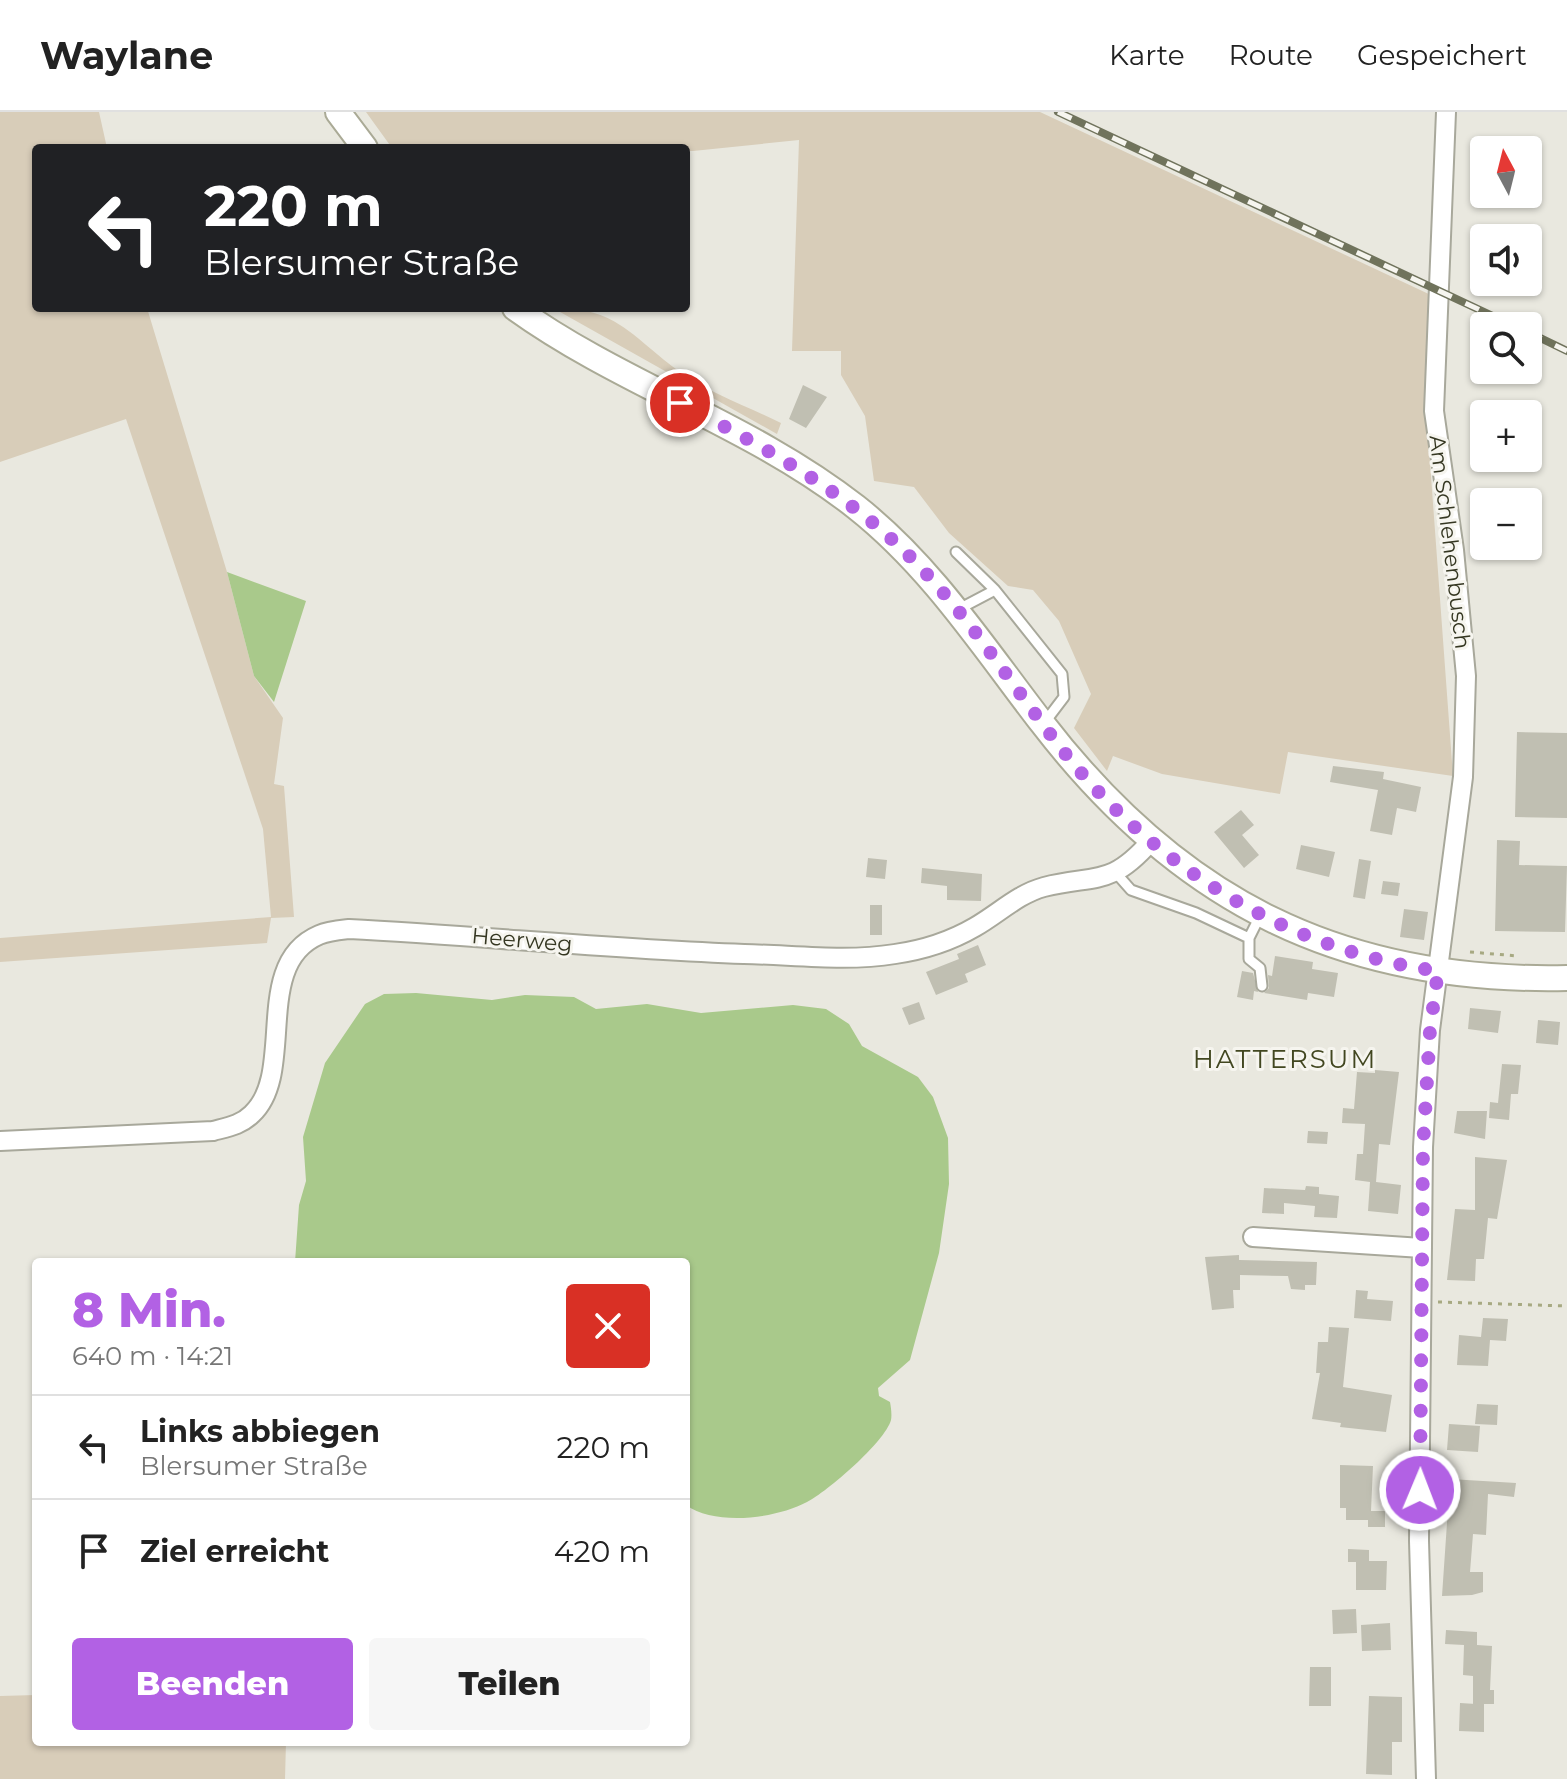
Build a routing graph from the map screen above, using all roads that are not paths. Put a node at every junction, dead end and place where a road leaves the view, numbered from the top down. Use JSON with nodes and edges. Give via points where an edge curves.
{"nodes":[{"id":1,"x":338,"y":112,"type":"edge"},
{"id":2,"x":1446,"y":112,"type":"edge"},
{"id":3,"x":362,"y":144,"type":"edge"},
{"id":4,"x":521,"y":312,"type":"edge"},
{"id":5,"x":956,"y":552,"type":"dead end"},
{"id":6,"x":995,"y":590,"type":"junction"},
{"id":7,"x":956,"y":610,"type":"junction"},
{"id":8,"x":1043,"y":724,"type":"junction"},
{"id":9,"x":1151,"y":841,"type":"junction"},
{"id":10,"x":1116,"y":873,"type":"junction"},
{"id":11,"x":1261,"y":914,"type":"junction"},
{"id":12,"x":1249,"y":938,"type":"junction"},
{"id":13,"x":1439,"y":962,"type":"junction"},
{"id":14,"x":1567,"y":978,"type":"edge"},
{"id":15,"x":1262,"y":986,"type":"dead end"},
{"id":16,"x":0,"y":1141,"type":"edge"},
{"id":17,"x":1253,"y":1237,"type":"dead end"},
{"id":18,"x":1422,"y":1248,"type":"junction"},
{"id":19,"x":1426,"y":1779,"type":"edge"}],
"edges":[{"from":1,"to":3,"type":"main road"},
{"from":2,"to":13,"type":"street","name":"Am Schlehenbusch","via":[[1434,411],[1466,676],[1463,777]]},
{"from":4,"to":7,"type":"main road","via":[[595,359],[805,470],[875,523]]},
{"from":5,"to":6,"type":"lane"},
{"from":6,"to":7,"type":"lane"},
{"from":6,"to":8,"type":"lane","via":[[1062,674],[1064,697]]},
{"from":7,"to":8,"type":"main road"},
{"from":8,"to":9,"type":"main road","via":[[1100,793]]},
{"from":9,"to":10,"type":"street","name":"Heerweg"},
{"from":9,"to":11,"type":"main road"},
{"from":10,"to":12,"type":"lane","via":[[1131,890]]},
{"from":10,"to":16,"type":"street","name":"Heerweg","via":[[1043,887],[932,946],[882,955],[692,952],[349,929],[319,934],[288,965],[266,1095],[239,1124],[213,1131]]},
{"from":11,"to":12,"type":"lane"},
{"from":11,"to":13,"type":"main road","via":[[1339,948],[1404,966]]},
{"from":12,"to":15,"type":"lane","via":[[1249,959],[1260,968]]},
{"from":13,"to":14,"type":"main road","via":[[1486,977]]},
{"from":13,"to":18,"type":"street","name":"Am Schlehenbusch","via":[[1423,1147]]},
{"from":17,"to":18,"type":"street"},
{"from":18,"to":19,"type":"street","name":"Am Schlehenbusch","via":[[1419,1541]]}]}
